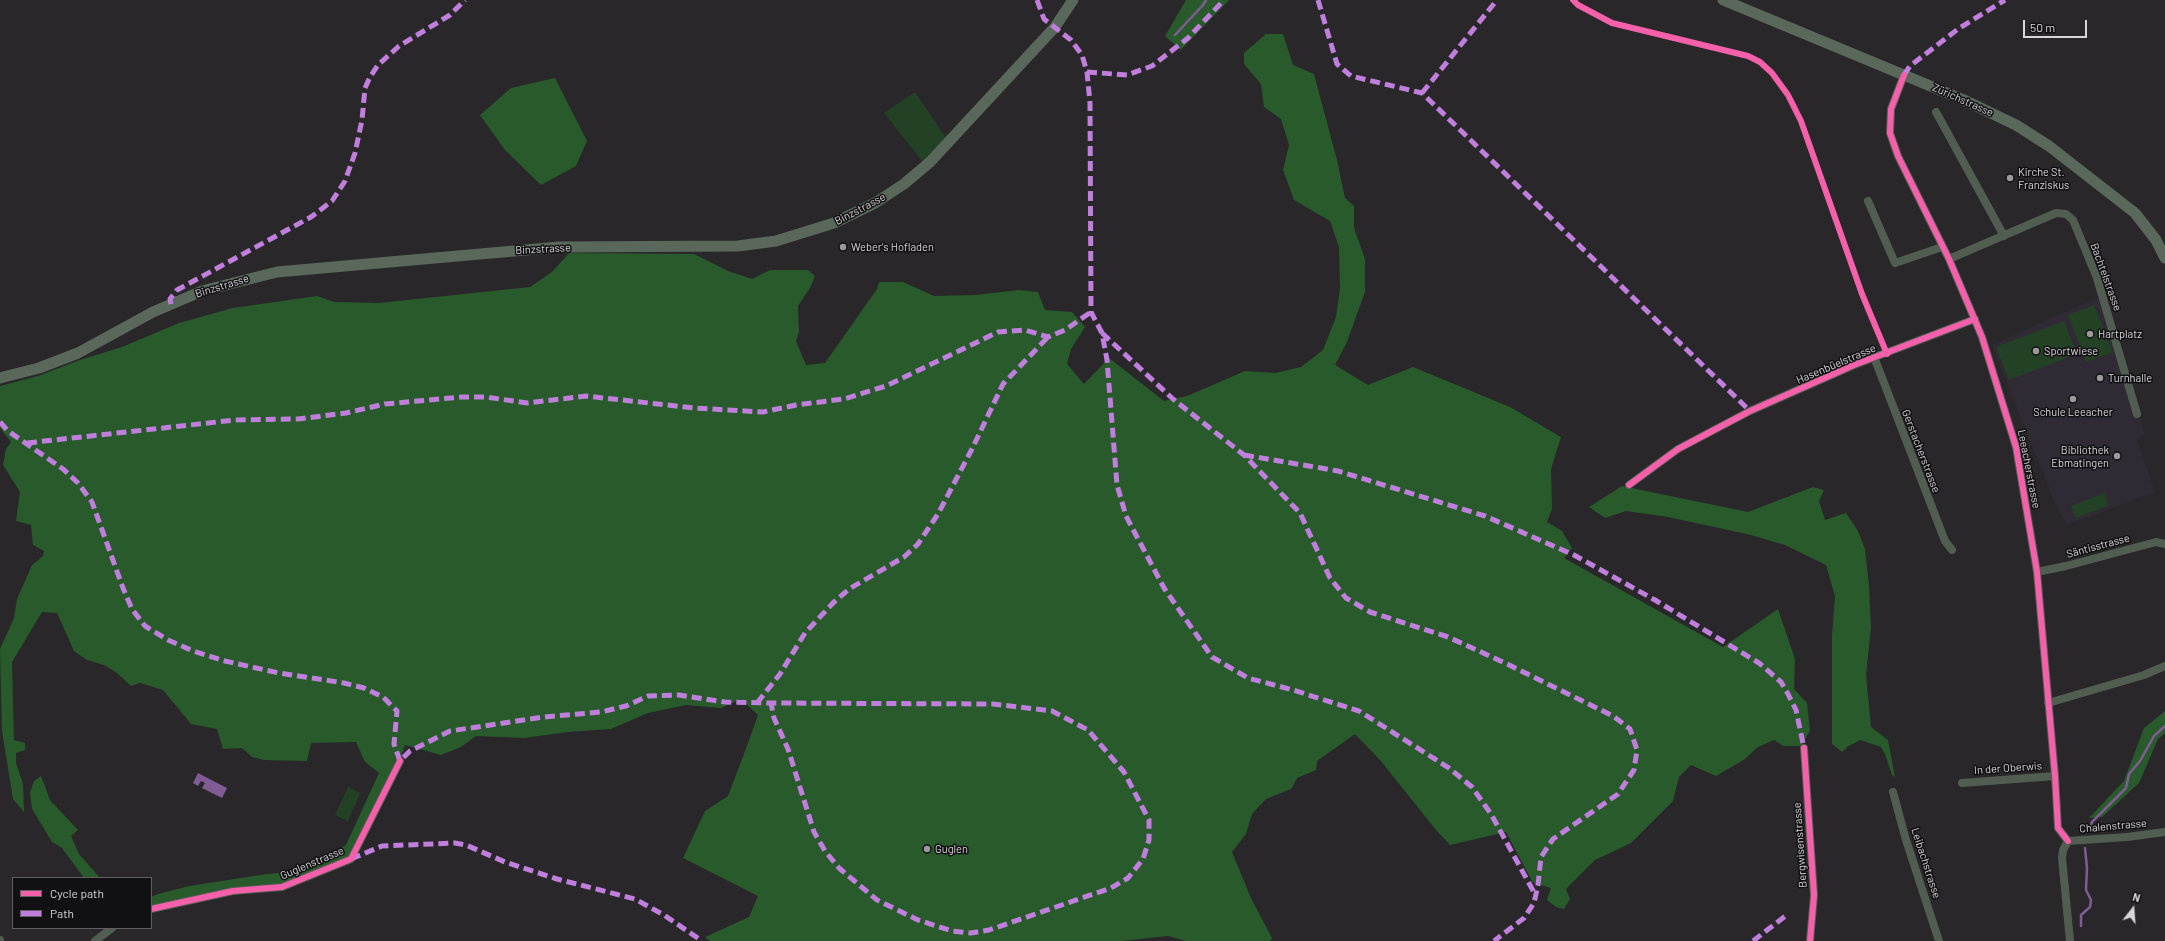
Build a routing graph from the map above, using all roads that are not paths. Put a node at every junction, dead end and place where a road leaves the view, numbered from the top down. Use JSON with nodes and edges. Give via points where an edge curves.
{"nodes":[{"id":1,"x":1073,"y":0,"type":"edge"},
{"id":2,"x":1723,"y":0,"type":"edge"},
{"id":3,"x":1904,"y":75,"type":"junction"},
{"id":4,"x":1936,"y":112,"type":"dead end"},
{"id":5,"x":1868,"y":201,"type":"dead end"},
{"id":6,"x":2004,"y":236,"type":"junction"},
{"id":7,"x":1942,"y":247,"type":"junction"},
{"id":8,"x":2165,"y":258,"type":"edge"},
{"id":9,"x":1949,"y":259,"type":"junction"},
{"id":10,"x":1974,"y":319,"type":"junction"},
{"id":11,"x":1874,"y":358,"type":"junction"},
{"id":12,"x":0,"y":378,"type":"edge"},
{"id":13,"x":2137,"y":414,"type":"dead end"},
{"id":14,"x":1629,"y":485,"type":"dead end"},
{"id":15,"x":2165,"y":544,"type":"edge"},
{"id":16,"x":1952,"y":550,"type":"dead end"},
{"id":17,"x":2037,"y":572,"type":"junction"},
{"id":18,"x":2165,"y":666,"type":"edge"},
{"id":19,"x":2048,"y":703,"type":"junction"},
{"id":20,"x":1804,"y":748,"type":"dead end"},
{"id":21,"x":400,"y":761,"type":"dead end"},
{"id":22,"x":2055,"y":776,"type":"junction"},
{"id":23,"x":1962,"y":783,"type":"dead end"},
{"id":24,"x":1893,"y":792,"type":"dead end"},
{"id":25,"x":2165,"y":832,"type":"edge"},
{"id":26,"x":2068,"y":842,"type":"junction"},
{"id":27,"x":152,"y":909,"type":"edge"},
{"id":28,"x":111,"y":929,"type":"edge"},
{"id":29,"x":95,"y":941,"type":"edge"},
{"id":30,"x":1810,"y":941,"type":"edge"},
{"id":31,"x":1940,"y":941,"type":"edge"},
{"id":32,"x":2070,"y":941,"type":"edge"}],
"edges":[{"from":1,"to":12,"type":"main road","name":"Binzstrasse","via":[[1055,27],[947,145],[908,180],[859,212],[834,223],[799,235],[738,246],[544,248],[277,272],[202,291],[153,312],[78,353],[39,368]]},
{"from":2,"to":3,"type":"main road","name":"Zürichstrasse"},
{"from":3,"to":7,"type":"street","name":"Leeacherstrasse","via":[[1891,109],[1890,133],[1898,156]]},
{"from":3,"to":8,"type":"main road","name":"Zürichstrasse","via":[[1991,112],[2049,146],[2134,213],[2156,240]]},
{"from":4,"to":6,"type":"street"},
{"from":5,"to":7,"type":"street","via":[[1895,263]]},
{"from":6,"to":9,"type":"street","name":"Bachtelstrasse"},
{"from":6,"to":13,"type":"street","name":"Bachtelstrasse","via":[[2056,213],[2066,214],[2073,220],[2097,278]]},
{"from":7,"to":9,"type":"street","name":"Leeacherstrasse"},
{"from":9,"to":10,"type":"street","name":"Leeacherstrasse"},
{"from":10,"to":11,"type":"street","name":"Hasenbüelstrasse"},
{"from":10,"to":17,"type":"street","name":"Leeacherstrasse","via":[[2016,447]]},
{"from":11,"to":14,"type":"street","name":"Hasenbüelstrasse","via":[[1750,411],[1678,449]]},
{"from":11,"to":16,"type":"street","name":"Gerstacherstrasse","via":[[1945,541]]},
{"from":15,"to":17,"type":"street","name":"Säntisstrasse","via":[[2156,542]]},
{"from":17,"to":19,"type":"street","name":"Leeacherstrasse"},
{"from":18,"to":19,"type":"street","via":[[2144,675]]},
{"from":19,"to":22,"type":"street","name":"Leeacherstrasse"},
{"from":20,"to":30,"type":"street","name":"Bergwisenstrasse","via":[[1814,895]]},
{"from":21,"to":27,"type":"street","name":"Guglenstrasse","via":[[351,859],[282,887],[233,891]]},
{"from":22,"to":23,"type":"street","name":"In der Oberwis"},
{"from":22,"to":26,"type":"street","name":"Leeacherstrasse","via":[[2058,828]]},
{"from":24,"to":31,"type":"street","name":"Leibachstrasse","via":[[1906,840]]},
{"from":25,"to":26,"type":"street","name":"Chalenstrasse"},
{"from":26,"to":32,"type":"street","name":"Chalenstrasse","via":[[2062,858]]},
{"from":28,"to":29,"type":"street"}]}
